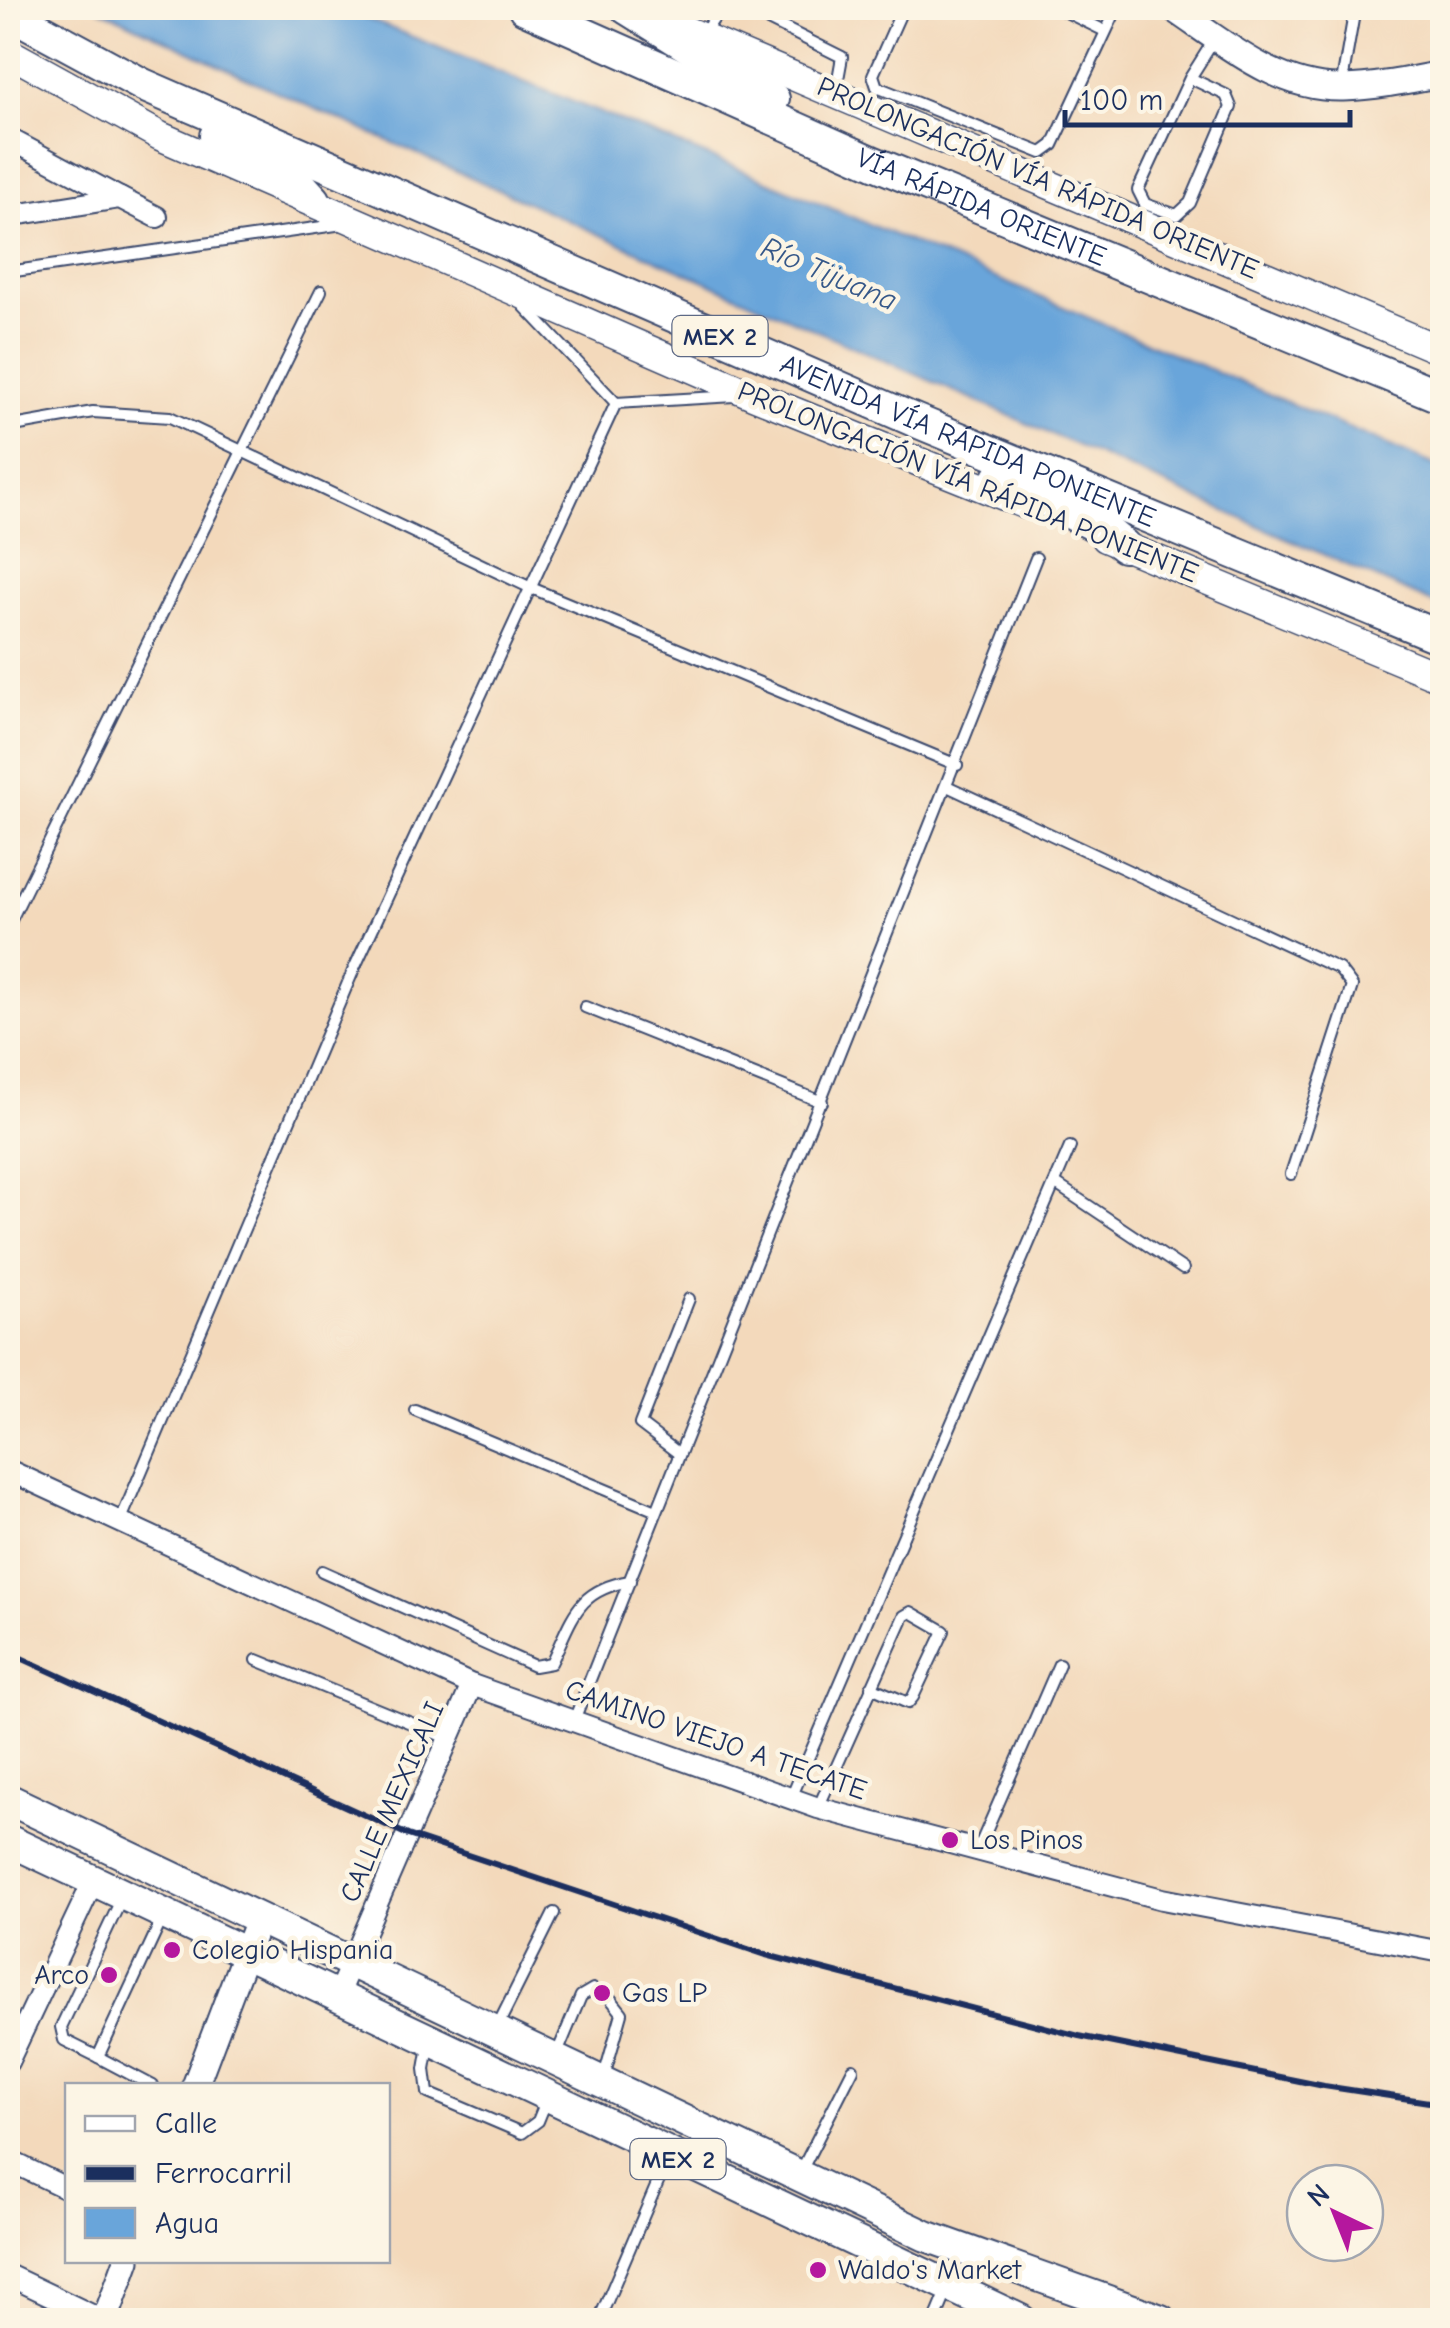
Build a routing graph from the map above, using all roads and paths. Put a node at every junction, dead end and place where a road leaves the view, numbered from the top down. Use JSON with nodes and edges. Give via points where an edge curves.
{"nodes":[{"id":1,"x":525,"y":8,"type":"edge"},
{"id":2,"x":629,"y":8,"type":"edge"},
{"id":3,"x":721,"y":8,"type":"edge"},
{"id":4,"x":744,"y":8,"type":"edge"},
{"id":5,"x":902,"y":8,"type":"edge"},
{"id":6,"x":1058,"y":8,"type":"edge"},
{"id":7,"x":1116,"y":8,"type":"edge"},
{"id":8,"x":1172,"y":8,"type":"edge"},
{"id":9,"x":1355,"y":8,"type":"edge"},
{"id":10,"x":8,"y":12,"type":"edge"},
{"id":11,"x":8,"y":29,"type":"edge"},
{"id":12,"x":1105,"y":31,"type":"junction"},
{"id":13,"x":702,"y":37,"type":"junction"},
{"id":14,"x":1216,"y":37,"type":"junction"},
{"id":15,"x":69,"y":46,"type":"junction"},
{"id":16,"x":8,"y":52,"type":"edge"},
{"id":17,"x":1442,"y":74,"type":"edge"},
{"id":18,"x":1190,"y":78,"type":"junction"},
{"id":19,"x":142,"y":86,"type":"junction"},
{"id":20,"x":1341,"y":89,"type":"junction"},
{"id":21,"x":836,"y":92,"type":"junction"},
{"id":22,"x":8,"y":138,"type":"edge"},
{"id":23,"x":874,"y":163,"type":"junction"},
{"id":24,"x":120,"y":198,"type":"junction"},
{"id":25,"x":314,"y":200,"type":"junction"},
{"id":26,"x":8,"y":216,"type":"edge"},
{"id":27,"x":156,"y":217,"type":"dead end"},
{"id":28,"x":355,"y":222,"type":"junction"},
{"id":29,"x":8,"y":272,"type":"edge"},
{"id":30,"x":505,"y":286,"type":"junction"},
{"id":31,"x":320,"y":291,"type":"dead end"},
{"id":32,"x":1440,"y":344,"type":"edge"},
{"id":33,"x":753,"y":395,"type":"junction"},
{"id":34,"x":1442,"y":398,"type":"edge"},
{"id":35,"x":616,"y":404,"type":"junction"},
{"id":36,"x":914,"y":420,"type":"junction"},
{"id":37,"x":8,"y":427,"type":"edge"},
{"id":38,"x":239,"y":452,"type":"junction"},
{"id":39,"x":1124,"y":546,"type":"junction"},
{"id":40,"x":1036,"y":558,"type":"dead end"},
{"id":41,"x":530,"y":587,"type":"junction"},
{"id":42,"x":1442,"y":638,"type":"edge"},
{"id":43,"x":1442,"y":678,"type":"edge"},
{"id":44,"x":957,"y":765,"type":"junction"},
{"id":45,"x":948,"y":787,"type":"junction"},
{"id":46,"x":8,"y":926,"type":"edge"},
{"id":47,"x":585,"y":1008,"type":"dead end"},
{"id":48,"x":822,"y":1102,"type":"junction"},
{"id":49,"x":1070,"y":1146,"type":"dead end"},
{"id":50,"x":1291,"y":1174,"type":"dead end"},
{"id":51,"x":1056,"y":1184,"type":"junction"},
{"id":52,"x":1183,"y":1270,"type":"dead end"},
{"id":53,"x":689,"y":1299,"type":"dead end"},
{"id":54,"x":415,"y":1410,"type":"dead end"},
{"id":55,"x":678,"y":1452,"type":"junction"},
{"id":56,"x":8,"y":1470,"type":"edge"},
{"id":57,"x":654,"y":1510,"type":"junction"},
{"id":58,"x":118,"y":1525,"type":"junction"},
{"id":59,"x":322,"y":1572,"type":"dead end"},
{"id":60,"x":630,"y":1582,"type":"junction"},
{"id":61,"x":257,"y":1660,"type":"dead end"},
{"id":62,"x":1058,"y":1664,"type":"dead end"},
{"id":63,"x":472,"y":1685,"type":"junction"},
{"id":64,"x":871,"y":1686,"type":"junction"},
{"id":65,"x":574,"y":1720,"type":"junction"},
{"id":66,"x":450,"y":1739,"type":"junction"},
{"id":67,"x":8,"y":1799,"type":"edge"},
{"id":68,"x":791,"y":1799,"type":"junction"},
{"id":69,"x":818,"y":1808,"type":"junction"},
{"id":70,"x":8,"y":1840,"type":"edge"},
{"id":71,"x":978,"y":1850,"type":"junction"},
{"id":72,"x":93,"y":1882,"type":"junction"},
{"id":73,"x":122,"y":1897,"type":"junction"},
{"id":74,"x":554,"y":1913,"type":"dead end"},
{"id":75,"x":164,"y":1916,"type":"junction"},
{"id":76,"x":258,"y":1920,"type":"junction"},
{"id":77,"x":1442,"y":1952,"type":"edge"},
{"id":78,"x":244,"y":1953,"type":"junction"},
{"id":79,"x":352,"y":1962,"type":"junction"},
{"id":80,"x":593,"y":1989,"type":"dead end"},
{"id":81,"x":338,"y":1996,"type":"junction"},
{"id":82,"x":610,"y":1998,"type":"dead end"},
{"id":83,"x":495,"y":2030,"type":"junction"},
{"id":84,"x":430,"y":2040,"type":"junction"},
{"id":85,"x":98,"y":2057,"type":"junction"},
{"id":86,"x":556,"y":2058,"type":"junction"},
{"id":87,"x":8,"y":2062,"type":"edge"},
{"id":88,"x":852,"y":2070,"type":"dead end"},
{"id":89,"x":603,"y":2081,"type":"junction"},
{"id":90,"x":148,"y":2083,"type":"edge"},
{"id":91,"x":195,"y":2083,"type":"edge"},
{"id":92,"x":548,"y":2096,"type":"junction"},
{"id":93,"x":670,"y":2155,"type":"junction"},
{"id":94,"x":8,"y":2160,"type":"edge"},
{"id":95,"x":800,"y":2174,"type":"junction"},
{"id":96,"x":65,"y":2188,"type":"edge"},
{"id":97,"x":126,"y":2263,"type":"edge"},
{"id":98,"x":8,"y":2274,"type":"edge"},
{"id":99,"x":950,"y":2287,"type":"junction"},
{"id":100,"x":1154,"y":2319,"type":"edge"},
{"id":101,"x":104,"y":2320,"type":"edge"},
{"id":102,"x":599,"y":2320,"type":"edge"},
{"id":103,"x":935,"y":2320,"type":"edge"},
{"id":104,"x":1021,"y":2320,"type":"edge"}],
"edges":[{"from":1,"to":23,"type":"highway","name":"VÍA RÁPIDA ORIENTE"},
{"from":2,"to":13,"type":"main road","name":"PROLONGACIÓN VÍA RÁPIDA ORIENTE"},
{"from":2,"to":23,"type":"highway"},
{"from":3,"to":13,"type":"lane"},
{"from":4,"to":21,"type":"lane","via":[[842,57]]},
{"from":5,"to":12,"type":"lane","via":[[873,75],[877,87],[1042,154],[1053,145]]},
{"from":6,"to":12,"type":"lane"},
{"from":7,"to":12,"type":"lane"},
{"from":8,"to":14,"type":"street"},
{"from":9,"to":20,"type":"lane"},
{"from":10,"to":15,"type":"highway","name":"AVENIDA VÍA RÁPIDA PONIENTE","number":"MEX 2"},
{"from":11,"to":15,"type":"highway","via":[[43,44]]},
{"from":13,"to":21,"type":"main road","name":"PROLONGACIÓN VÍA RÁPIDA ORIENTE"},
{"from":14,"to":18,"type":"lane"},
{"from":14,"to":20,"type":"street","via":[[1291,80]]},
{"from":15,"to":19,"type":"highway","name":"AVENIDA VÍA RÁPIDA PONIENTE","number":"MEX 2"},
{"from":16,"to":25,"type":"main road","name":"PROLONGACIÓN VÍA RÁPIDA PONIENTE","via":[[160,136]]},
{"from":17,"to":20,"type":"street"},
{"from":18,"to":18,"type":"lane","via":[[1138,190],[1146,204],[1177,215],[1190,203],[1231,107],[1226,95]]},
{"from":19,"to":25,"type":"highway"},
{"from":19,"to":36,"type":"highway","name":"AVENIDA VÍA RÁPIDA PONIENTE","number":"MEX 2"},
{"from":21,"to":32,"type":"main road","name":"PROLONGACIÓN VÍA RÁPIDA ORIENTE"},
{"from":22,"to":24,"type":"street"},
{"from":23,"to":34,"type":"highway","name":"VÍA RÁPIDA ORIENTE"},
{"from":24,"to":26,"type":"street"},
{"from":24,"to":27,"type":"street"},
{"from":25,"to":28,"type":"main road","name":"PROLONGACIÓN VÍA RÁPIDA PONIENTE"},
{"from":28,"to":29,"type":"lane"},
{"from":28,"to":30,"type":"main road","name":"PROLONGACIÓN VÍA RÁPIDA PONIENTE"},
{"from":30,"to":33,"type":"main road","name":"PROLONGACIÓN VÍA RÁPIDA PONIENTE"},
{"from":30,"to":35,"type":"lane"},
{"from":31,"to":38,"type":"lane"},
{"from":33,"to":35,"type":"lane"},
{"from":33,"to":39,"type":"main road","name":"PROLONGACIÓN VÍA RÁPIDA PONIENTE"},
{"from":35,"to":41,"type":"lane"},
{"from":36,"to":39,"type":"highway","via":[[930,442],[1103,529]]},
{"from":36,"to":42,"type":"highway","name":"AVENIDA VÍA RÁPIDA PONIENTE","number":"MEX 2"},
{"from":37,"to":38,"type":"lane","via":[[130,412],[170,417]]},
{"from":38,"to":41,"type":"lane"},
{"from":38,"to":46,"type":"lane"},
{"from":39,"to":43,"type":"main road","name":"PROLONGACIÓN VÍA RÁPIDA PONIENTE"},
{"from":40,"to":44,"type":"lane"},
{"from":41,"to":44,"type":"lane"},
{"from":41,"to":58,"type":"lane","via":[[353,971]]},
{"from":44,"to":45,"type":"lane"},
{"from":45,"to":48,"type":"lane"},
{"from":45,"to":50,"type":"lane","via":[[1339,970],[1352,986]]},
{"from":47,"to":48,"type":"lane"},
{"from":48,"to":55,"type":"lane"},
{"from":49,"to":51,"type":"lane"},
{"from":51,"to":52,"type":"lane"},
{"from":51,"to":68,"type":"lane"},
{"from":53,"to":55,"type":"lane","via":[[640,1424]]},
{"from":54,"to":57,"type":"lane"},
{"from":55,"to":57,"type":"lane"},
{"from":56,"to":58,"type":"street","name":"CAMINO VIEJO A TECATE"},
{"from":57,"to":60,"type":"lane"},
{"from":58,"to":63,"type":"street","name":"CAMINO VIEJO A TECATE"},
{"from":59,"to":60,"type":"lane","via":[[534,1666],[551,1663],[583,1599],[602,1586]]},
{"from":60,"to":65,"type":"lane"},
{"from":61,"to":66,"type":"lane"},
{"from":62,"to":71,"type":"lane"},
{"from":63,"to":65,"type":"street","name":"CAMINO VIEJO A TECATE"},
{"from":63,"to":66,"type":"street","name":"CALLE MEXICALI"},
{"from":64,"to":64,"type":"lane","via":[[904,1616],[912,1612],[944,1630],[908,1702]]},
{"from":64,"to":69,"type":"lane"},
{"from":65,"to":68,"type":"street","name":"CAMINO VIEJO A TECATE"},
{"from":66,"to":79,"type":"street","name":"CALLE MEXICALI"},
{"from":67,"to":76,"type":"main road","number":"MEX 2"},
{"from":68,"to":69,"type":"street","name":"CAMINO VIEJO A TECATE"},
{"from":69,"to":71,"type":"street","name":"CAMINO VIEJO A TECATE"},
{"from":70,"to":72,"type":"main road","number":"MEX 2"},
{"from":71,"to":77,"type":"street","name":"CAMINO VIEJO A TECATE","via":[[1162,1899]]},
{"from":72,"to":73,"type":"main road","number":"MEX 2"},
{"from":72,"to":87,"type":"street"},
{"from":73,"to":75,"type":"main road","number":"MEX 2"},
{"from":73,"to":85,"type":"lane","via":[[60,2034]]},
{"from":74,"to":83,"type":"lane"},
{"from":75,"to":78,"type":"main road","number":"MEX 2"},
{"from":75,"to":85,"type":"lane"},
{"from":76,"to":78,"type":"street"},
{"from":76,"to":79,"type":"main road","number":"MEX 2"},
{"from":78,"to":81,"type":"main road","number":"MEX 2"},
{"from":78,"to":91,"type":"street"},
{"from":79,"to":81,"type":"street","name":"CALLE MEXICALI"},
{"from":79,"to":83,"type":"main road","number":"MEX 2"},
{"from":80,"to":86,"type":"lane","via":[[581,1996]]},
{"from":81,"to":84,"type":"main road","number":"MEX 2"},
{"from":82,"to":89,"type":"lane","via":[[622,2013]]},
{"from":83,"to":86,"type":"main road","number":"MEX 2"},
{"from":84,"to":92,"type":"main road","number":"MEX 2"},
{"from":84,"to":92,"type":"lane","via":[[428,2093],[522,2133],[538,2121]]},
{"from":85,"to":90,"type":"lane"},
{"from":86,"to":89,"type":"main road","number":"MEX 2"},
{"from":88,"to":95,"type":"lane"},
{"from":89,"to":95,"type":"main road","number":"MEX 2"},
{"from":92,"to":93,"type":"main road","number":"MEX 2"},
{"from":93,"to":99,"type":"main road","number":"MEX 2"},
{"from":93,"to":102,"type":"lane"},
{"from":94,"to":96,"type":"street"},
{"from":95,"to":100,"type":"main road","number":"MEX 2","via":[[926,2236]]},
{"from":97,"to":101,"type":"street"},
{"from":98,"to":101,"type":"street"},
{"from":99,"to":103,"type":"lane"},
{"from":99,"to":104,"type":"main road","number":"MEX 2"},
{"from":100,"to":104,"type":"main road","via":[[1038,2293],[1028,2298]]}]}
